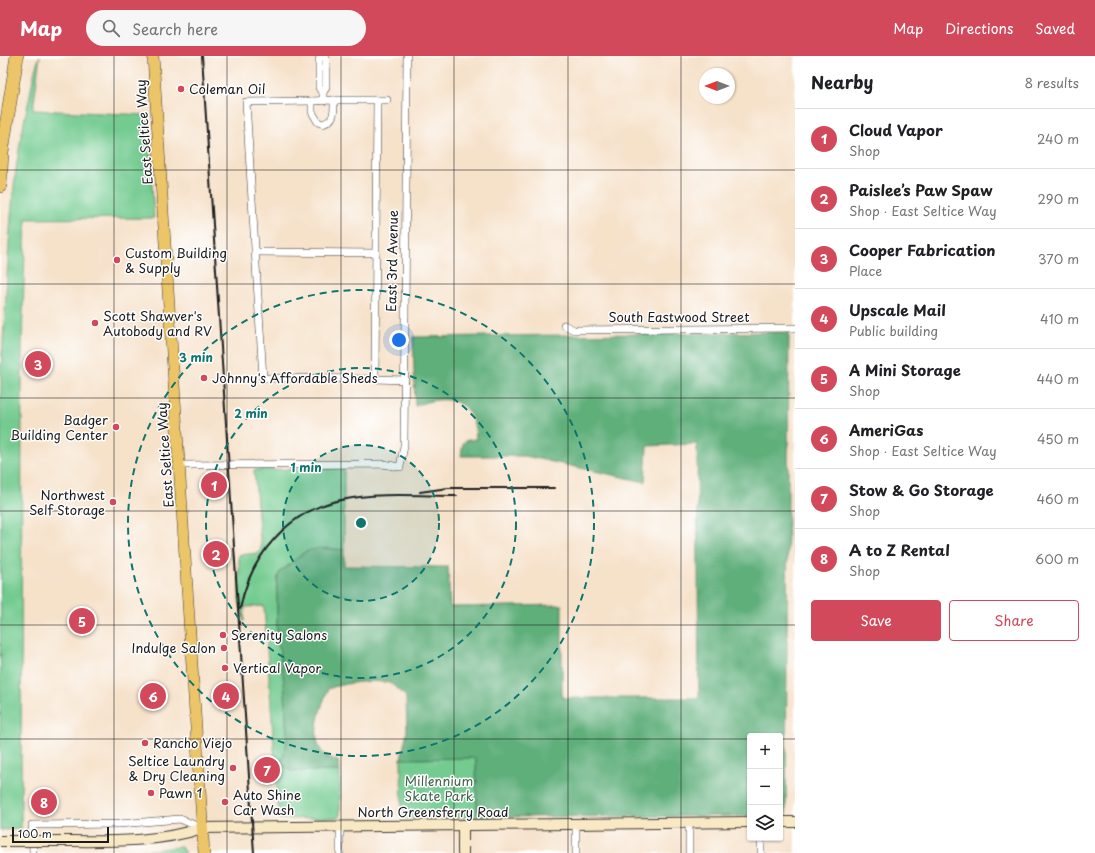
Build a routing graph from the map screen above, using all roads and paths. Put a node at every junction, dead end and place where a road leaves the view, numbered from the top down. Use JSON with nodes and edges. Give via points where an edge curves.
{"nodes":[{"id":1,"x":17,"y":56,"type":"edge"},
{"id":2,"x":153,"y":56,"type":"edge"},
{"id":3,"x":323,"y":56,"type":"edge"},
{"id":4,"x":407,"y":56,"type":"edge"},
{"id":5,"x":334,"y":100,"type":"junction"},
{"id":6,"x":377,"y":100,"type":"junction"},
{"id":7,"x":387,"y":100,"type":"dead end"},
{"id":8,"x":312,"y":101,"type":"junction"},
{"id":9,"x":323,"y":101,"type":"junction"},
{"id":10,"x":0,"y":186,"type":"edge"},
{"id":11,"x":255,"y":252,"type":"junction"},
{"id":12,"x":376,"y":253,"type":"junction"},
{"id":13,"x":564,"y":325,"type":"dead end"},
{"id":14,"x":795,"y":328,"type":"edge"},
{"id":15,"x":374,"y":379,"type":"junction"},
{"id":16,"x":405,"y":380,"type":"junction"},
{"id":17,"x":179,"y":465,"type":"junction"},
{"id":18,"x":689,"y":822,"type":"junction"},
{"id":19,"x":747,"y":822,"type":"edge"},
{"id":20,"x":783,"y":822,"type":"edge"},
{"id":21,"x":795,"y":822,"type":"edge"},
{"id":22,"x":576,"y":823,"type":"junction"},
{"id":23,"x":463,"y":825,"type":"junction"},
{"id":24,"x":340,"y":826,"type":"junction"},
{"id":25,"x":202,"y":828,"type":"junction"},
{"id":26,"x":0,"y":840,"type":"edge"},
{"id":27,"x":761,"y":841,"type":"edge"},
{"id":28,"x":33,"y":853,"type":"edge"},
{"id":29,"x":204,"y":853,"type":"edge"},
{"id":30,"x":340,"y":853,"type":"edge"},
{"id":31,"x":463,"y":853,"type":"edge"},
{"id":32,"x":576,"y":853,"type":"edge"},
{"id":33,"x":689,"y":853,"type":"edge"},
{"id":34,"x":761,"y":853,"type":"edge"}],
"edges":[{"from":1,"to":10,"type":"highway","via":[[2,152]]},
{"from":2,"to":17,"type":"main road","name":"East Seltice Way"},
{"from":3,"to":9,"type":"street","via":[[319,59],[319,88],[323,92]]},
{"from":4,"to":16,"type":"street","name":"East 3rd Avenue"},
{"from":5,"to":6,"type":"street"},
{"from":5,"to":8,"type":"street","via":[[332,119],[323,124],[314,118]]},
{"from":5,"to":9,"type":"street"},
{"from":6,"to":7,"type":"street"},
{"from":6,"to":12,"type":"street"},
{"from":8,"to":9,"type":"street"},
{"from":8,"to":11,"type":"street","via":[[246,102]]},
{"from":11,"to":12,"type":"street"},
{"from":11,"to":15,"type":"street","via":[[263,378]]},
{"from":12,"to":15,"type":"street"},
{"from":13,"to":14,"type":"street","name":"South Eastwood Street","via":[[574,330]]},
{"from":15,"to":16,"type":"street"},
{"from":16,"to":17,"type":"street","name":"East 3rd Avenue","via":[[404,446],[400,467],[382,464]]},
{"from":17,"to":25,"type":"main road","name":"East Seltice Way"},
{"from":18,"to":19,"type":"street","name":"North Greensferry Road"},
{"from":18,"to":22,"type":"street","name":"North Greensferry Road"},
{"from":18,"to":33,"type":"street"},
{"from":20,"to":21,"type":"street"},
{"from":22,"to":23,"type":"street","name":"North Greensferry Road"},
{"from":22,"to":32,"type":"street"},
{"from":23,"to":24,"type":"street","name":"North Greensferry Road"},
{"from":23,"to":31,"type":"street"},
{"from":24,"to":25,"type":"street","name":"North Greensferry Road"},
{"from":24,"to":30,"type":"street"},
{"from":25,"to":26,"type":"street","name":"North Greensferry Road","bridge":true,"via":[[181,834],[131,839]]},
{"from":25,"to":28,"type":"street","name":"North Greensferry Road","via":[[180,819],[119,824],[32,825]]},
{"from":25,"to":29,"type":"main road","name":"East Seltice Way"},
{"from":27,"to":34,"type":"street"}]}
